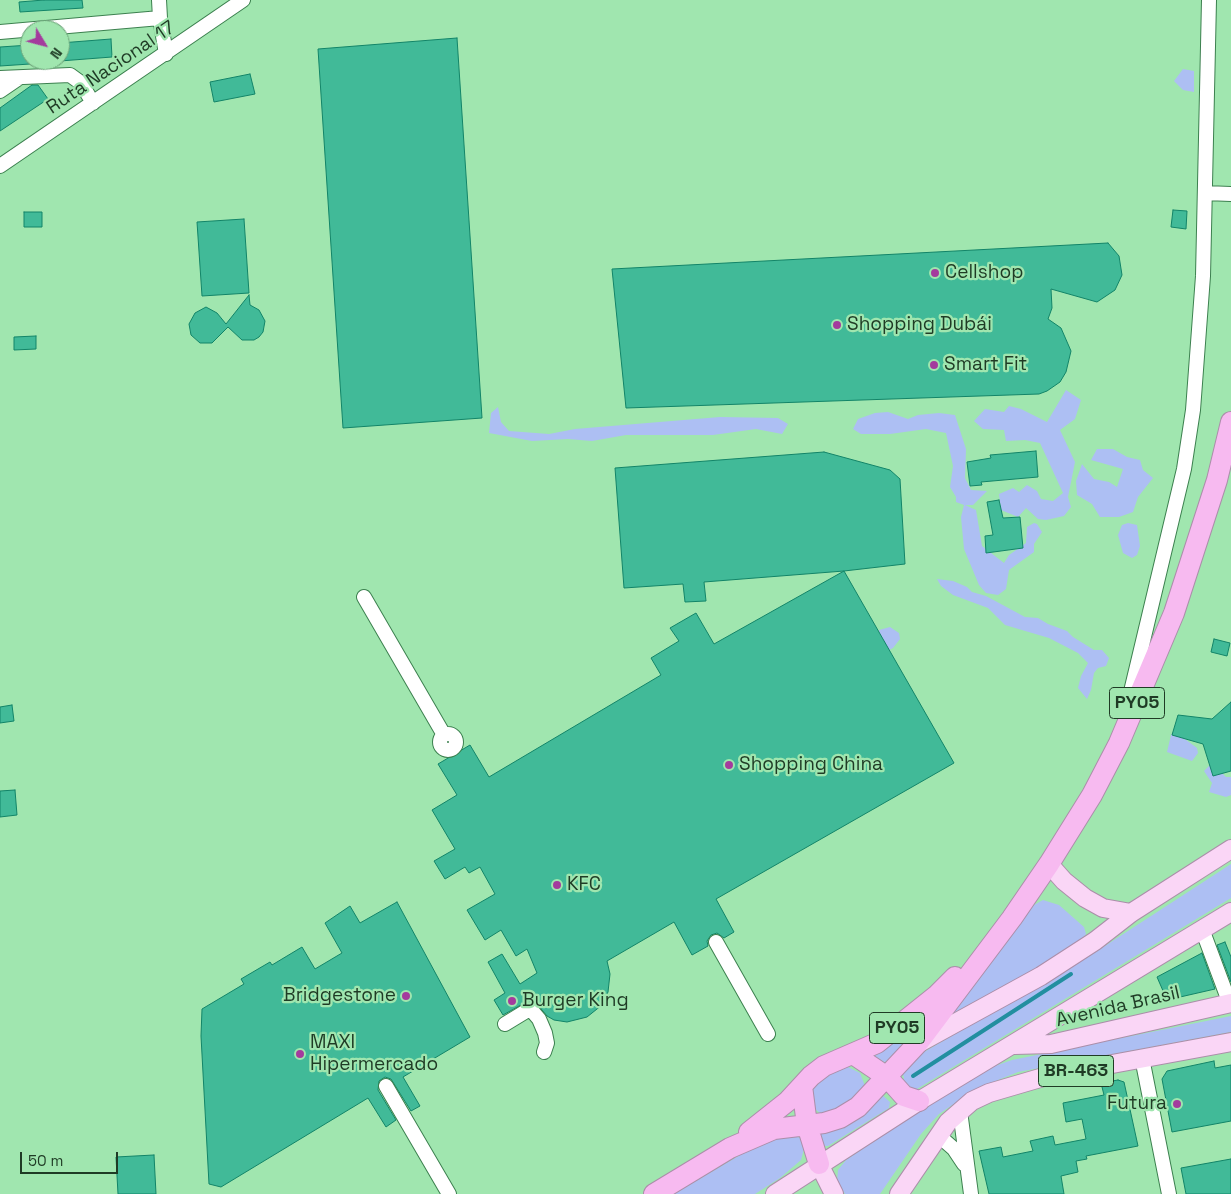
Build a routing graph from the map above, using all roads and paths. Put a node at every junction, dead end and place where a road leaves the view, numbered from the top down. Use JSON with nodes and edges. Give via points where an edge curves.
{"nodes":[{"id":1,"x":159,"y":0,"type":"edge"},
{"id":2,"x":243,"y":0,"type":"edge"},
{"id":3,"x":1209,"y":0,"type":"edge"},
{"id":4,"x":160,"y":18,"type":"junction"},
{"id":5,"x":0,"y":32,"type":"edge"},
{"id":6,"x":166,"y":54,"type":"junction"},
{"id":7,"x":20,"y":77,"type":"junction"},
{"id":8,"x":0,"y":78,"type":"edge"},
{"id":9,"x":0,"y":91,"type":"edge"},
{"id":10,"x":93,"y":104,"type":"junction"},
{"id":11,"x":0,"y":166,"type":"edge"},
{"id":12,"x":1205,"y":193,"type":"junction"},
{"id":13,"x":1231,"y":194,"type":"edge"},
{"id":14,"x":1231,"y":422,"type":"edge"},
{"id":15,"x":364,"y":598,"type":"dead end"},
{"id":16,"x":1119,"y":743,"type":"junction"},
{"id":17,"x":454,"y":751,"type":"dead end"},
{"id":18,"x":1231,"y":849,"type":"edge"},
{"id":19,"x":1049,"y":864,"type":"junction"},
{"id":20,"x":1231,"y":912,"type":"edge"},
{"id":21,"x":1131,"y":913,"type":"junction"},
{"id":22,"x":1202,"y":929,"type":"junction"},
{"id":23,"x":716,"y":942,"type":"dead end"},
{"id":24,"x":983,"y":956,"type":"junction"},
{"id":25,"x":1231,"y":1004,"type":"edge"},
{"id":26,"x":505,"y":1024,"type":"dead end"},
{"id":27,"x":768,"y":1034,"type":"dead end"},
{"id":28,"x":1231,"y":1042,"type":"edge"},
{"id":29,"x":918,"y":1044,"type":"junction"},
{"id":30,"x":1014,"y":1045,"type":"junction"},
{"id":31,"x":544,"y":1052,"type":"dead end"},
{"id":32,"x":853,"y":1054,"type":"junction"},
{"id":33,"x":1142,"y":1058,"type":"junction"},
{"id":34,"x":887,"y":1077,"type":"junction"},
{"id":35,"x":386,"y":1086,"type":"dead end"},
{"id":36,"x":802,"y":1086,"type":"junction"},
{"id":37,"x":919,"y":1101,"type":"junction"},
{"id":38,"x":960,"y":1111,"type":"junction"},
{"id":39,"x":806,"y":1125,"type":"junction"},
{"id":40,"x":938,"y":1135,"type":"junction"},
{"id":41,"x":730,"y":1148,"type":"junction"},
{"id":42,"x":819,"y":1164,"type":"junction"},
{"id":43,"x":966,"y":1169,"type":"junction"},
{"id":44,"x":449,"y":1194,"type":"edge"},
{"id":45,"x":654,"y":1194,"type":"edge"},
{"id":46,"x":775,"y":1194,"type":"edge"},
{"id":47,"x":834,"y":1194,"type":"edge"},
{"id":48,"x":899,"y":1194,"type":"edge"},
{"id":49,"x":971,"y":1194,"type":"edge"},
{"id":50,"x":1170,"y":1194,"type":"edge"}],
"edges":[{"from":1,"to":4,"type":"street"},
{"from":2,"to":6,"type":"street","name":"Ruta Nacional 17"},
{"from":3,"to":12,"type":"street"},
{"from":4,"to":5,"type":"street"},
{"from":4,"to":6,"type":"street"},
{"from":6,"to":10,"type":"street","name":"Ruta Nacional 17"},
{"from":7,"to":8,"type":"street"},
{"from":7,"to":9,"type":"street"},
{"from":7,"to":10,"type":"street","via":[[70,75],[81,83]]},
{"from":10,"to":11,"type":"street","name":"Ruta Nacional 17"},
{"from":12,"to":13,"type":"street"},
{"from":12,"to":16,"type":"street","via":[[1203,276],[1193,410],[1184,469]]},
{"from":14,"to":16,"type":"highway","number":"PY05","via":[[1217,480],[1174,613]]},
{"from":15,"to":17,"type":"street","via":[[444,735],[452,734],[456,739]]},
{"from":16,"to":19,"type":"highway","number":"PY05","via":[[1092,796]]},
{"from":18,"to":21,"type":"main road"},
{"from":19,"to":21,"type":"main road","via":[[1085,898],[1103,908]]},
{"from":19,"to":24,"type":"highway","number":"PY05"},
{"from":20,"to":22,"type":"main road"},
{"from":21,"to":29,"type":"main road","via":[[1041,976]]},
{"from":22,"to":25,"type":"street"},
{"from":22,"to":30,"type":"main road"},
{"from":23,"to":27,"type":"street"},
{"from":24,"to":29,"type":"highway","number":"PY05"},
{"from":24,"to":32,"type":"highway","number":"PY05","via":[[964,967],[937,995],[877,1043]]},
{"from":25,"to":30,"type":"main road","name":"Avenida Brasil","number":"BR-463","via":[[1052,1044]]},
{"from":26,"to":31,"type":"street","via":[[528,1010],[533,1012],[545,1033]]},
{"from":28,"to":33,"type":"main road","number":"BR-463"},
{"from":29,"to":34,"type":"highway","number":"PY05"},
{"from":30,"to":37,"type":"main road","number":"BR-463"},
{"from":32,"to":34,"type":"highway"},
{"from":32,"to":36,"type":"highway","number":"PY05","via":[[824,1066]]},
{"from":33,"to":38,"type":"main road","number":"BR-463","via":[[1013,1086],[981,1097]]},
{"from":33,"to":50,"type":"street"},
{"from":34,"to":37,"type":"highway","via":[[904,1096]]},
{"from":34,"to":39,"type":"highway","number":"PY05","via":[[858,1106],[840,1118]]},
{"from":35,"to":44,"type":"street"},
{"from":36,"to":39,"type":"highway"},
{"from":36,"to":41,"type":"highway"},
{"from":37,"to":42,"type":"main road","number":"BR-463"},
{"from":38,"to":40,"type":"main road","number":"BR-463"},
{"from":38,"to":43,"type":"street"},
{"from":39,"to":41,"type":"highway","via":[[774,1129]]},
{"from":39,"to":42,"type":"highway"},
{"from":40,"to":43,"type":"street","via":[[954,1149]]},
{"from":40,"to":48,"type":"main road","number":"BR-463"},
{"from":41,"to":45,"type":"highway"},
{"from":42,"to":46,"type":"main road","number":"BR-463"},
{"from":42,"to":47,"type":"main road"},
{"from":43,"to":49,"type":"street"}]}
